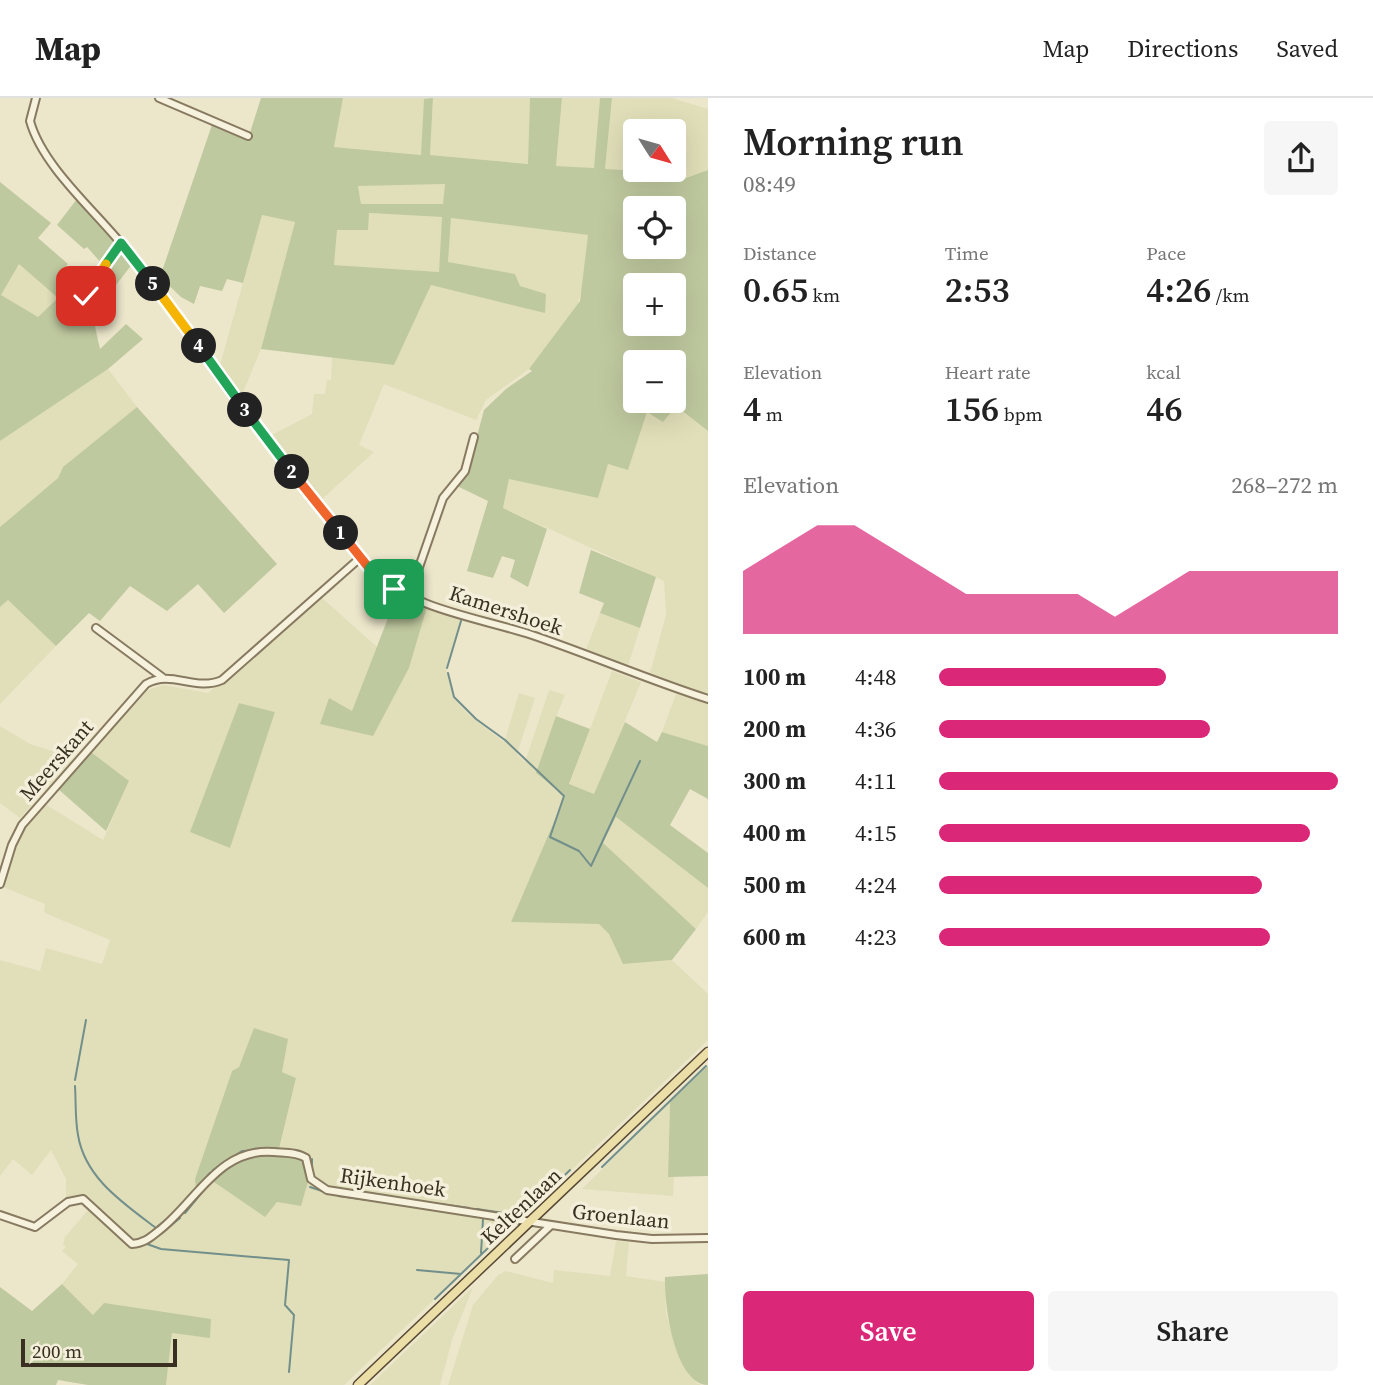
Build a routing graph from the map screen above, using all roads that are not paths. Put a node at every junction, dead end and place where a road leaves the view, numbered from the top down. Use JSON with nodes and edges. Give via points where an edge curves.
{"nodes":[{"id":1,"x":34,"y":98,"type":"edge"},
{"id":2,"x":159,"y":98,"type":"edge"},
{"id":3,"x":248,"y":136,"type":"dead end"},
{"id":4,"x":121,"y":243,"type":"junction"},
{"id":5,"x":86,"y":296,"type":"dead end"},
{"id":6,"x":474,"y":437,"type":"dead end"},
{"id":7,"x":360,"y":558,"type":"junction"},
{"id":8,"x":410,"y":596,"type":"junction"},
{"id":9,"x":96,"y":628,"type":"dead end"},
{"id":10,"x":162,"y":677,"type":"junction"},
{"id":11,"x":708,"y":699,"type":"edge"},
{"id":12,"x":0,"y":884,"type":"edge"},
{"id":13,"x":708,"y":1052,"type":"edge"},
{"id":14,"x":0,"y":1215,"type":"edge"},
{"id":15,"x":531,"y":1220,"type":"junction"},
{"id":16,"x":550,"y":1226,"type":"junction"},
{"id":17,"x":708,"y":1238,"type":"edge"},
{"id":18,"x":515,"y":1259,"type":"dead end"},
{"id":19,"x":358,"y":1385,"type":"edge"}],
"edges":[{"from":1,"to":4,"type":"street","name":"Kamershoek","via":[[30,121],[38,141]]},
{"from":2,"to":3,"type":"street"},
{"from":4,"to":5,"type":"street"},
{"from":4,"to":7,"type":"street","name":"Kamershoek"},
{"from":6,"to":8,"type":"street","via":[[464,471],[443,498]]},
{"from":7,"to":8,"type":"street","name":"Kamershoek","via":[[387,585]]},
{"from":7,"to":10,"type":"street","via":[[222,680],[204,685]]},
{"from":8,"to":11,"type":"street","name":"Kamershoek"},
{"from":9,"to":10,"type":"street"},
{"from":10,"to":12,"type":"street","name":"Meerskant","via":[[146,684],[22,825]]},
{"from":13,"to":15,"type":"main road","name":"Keltenlaan"},
{"from":14,"to":15,"type":"street","name":"Rijkenhoek","via":[[35,1227],[68,1202],[83,1199],[132,1244],[141,1243],[174,1219],[221,1167],[242,1155],[269,1151],[306,1157],[311,1179],[327,1191]]},
{"from":15,"to":16,"type":"street","name":"Groenlaan"},
{"from":15,"to":19,"type":"main road","name":"Keltenlaan"},
{"from":16,"to":17,"type":"street","name":"Groenlaan","via":[[652,1239]]},
{"from":16,"to":18,"type":"street"}]}
